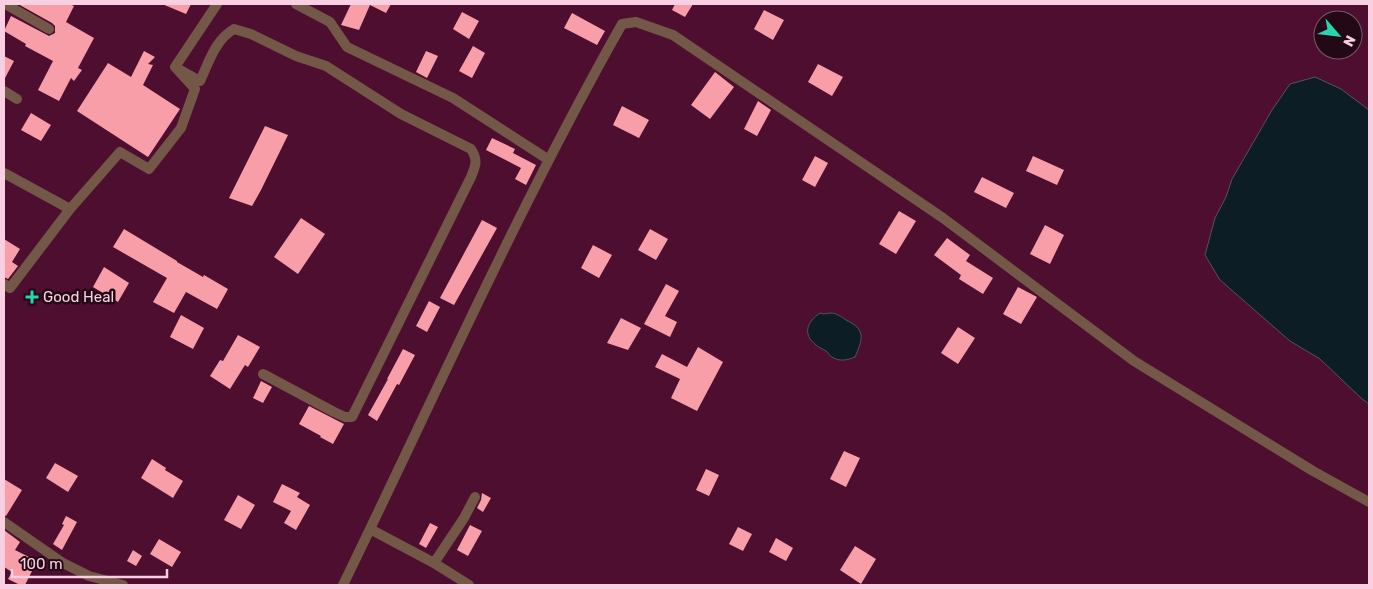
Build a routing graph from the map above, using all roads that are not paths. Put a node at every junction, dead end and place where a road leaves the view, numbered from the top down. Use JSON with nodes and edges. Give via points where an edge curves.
{"nodes":[{"id":1,"x":5,"y":4,"type":"edge"},
{"id":2,"x":217,"y":4,"type":"edge"},
{"id":3,"x":296,"y":4,"type":"edge"},
{"id":4,"x":49,"y":29,"type":"dead end"},
{"id":5,"x":175,"y":66,"type":"junction"},
{"id":6,"x":4,"y":91,"type":"edge"},
{"id":7,"x":17,"y":99,"type":"dead end"},
{"id":8,"x":549,"y":160,"type":"junction"},
{"id":9,"x":4,"y":173,"type":"edge"},
{"id":10,"x":70,"y":209,"type":"junction"},
{"id":11,"x":4,"y":284,"type":"edge"},
{"id":12,"x":263,"y":374,"type":"dead end"},
{"id":13,"x":475,"y":497,"type":"dead end"},
{"id":14,"x":1369,"y":502,"type":"edge"},
{"id":15,"x":4,"y":522,"type":"edge"},
{"id":16,"x":370,"y":529,"type":"junction"},
{"id":17,"x":434,"y":563,"type":"junction"},
{"id":18,"x":123,"y":585,"type":"edge"},
{"id":19,"x":342,"y":585,"type":"edge"},
{"id":20,"x":469,"y":585,"type":"edge"}],
"edges":[{"from":1,"to":4,"type":"street"},
{"from":2,"to":5,"type":"street"},
{"from":3,"to":8,"type":"street","via":[[330,22],[347,47],[453,98]]},
{"from":5,"to":10,"type":"street","via":[[195,89],[181,128],[149,169],[120,152]]},
{"from":5,"to":12,"type":"street","via":[[200,81],[216,45],[225,34],[234,29],[251,34],[296,56],[326,66],[401,114],[471,149],[476,156],[471,177],[352,417],[334,412]]},
{"from":6,"to":7,"type":"street"},
{"from":8,"to":14,"type":"street","via":[[622,24],[636,22],[673,35],[943,218],[1134,361]]},
{"from":8,"to":16,"type":"street"},
{"from":9,"to":10,"type":"street"},
{"from":10,"to":11,"type":"street","via":[[10,288]]},
{"from":13,"to":17,"type":"street"},
{"from":15,"to":18,"type":"street","via":[[63,563],[89,576]]},
{"from":16,"to":17,"type":"street"},
{"from":16,"to":19,"type":"street"},
{"from":17,"to":20,"type":"street"}]}
